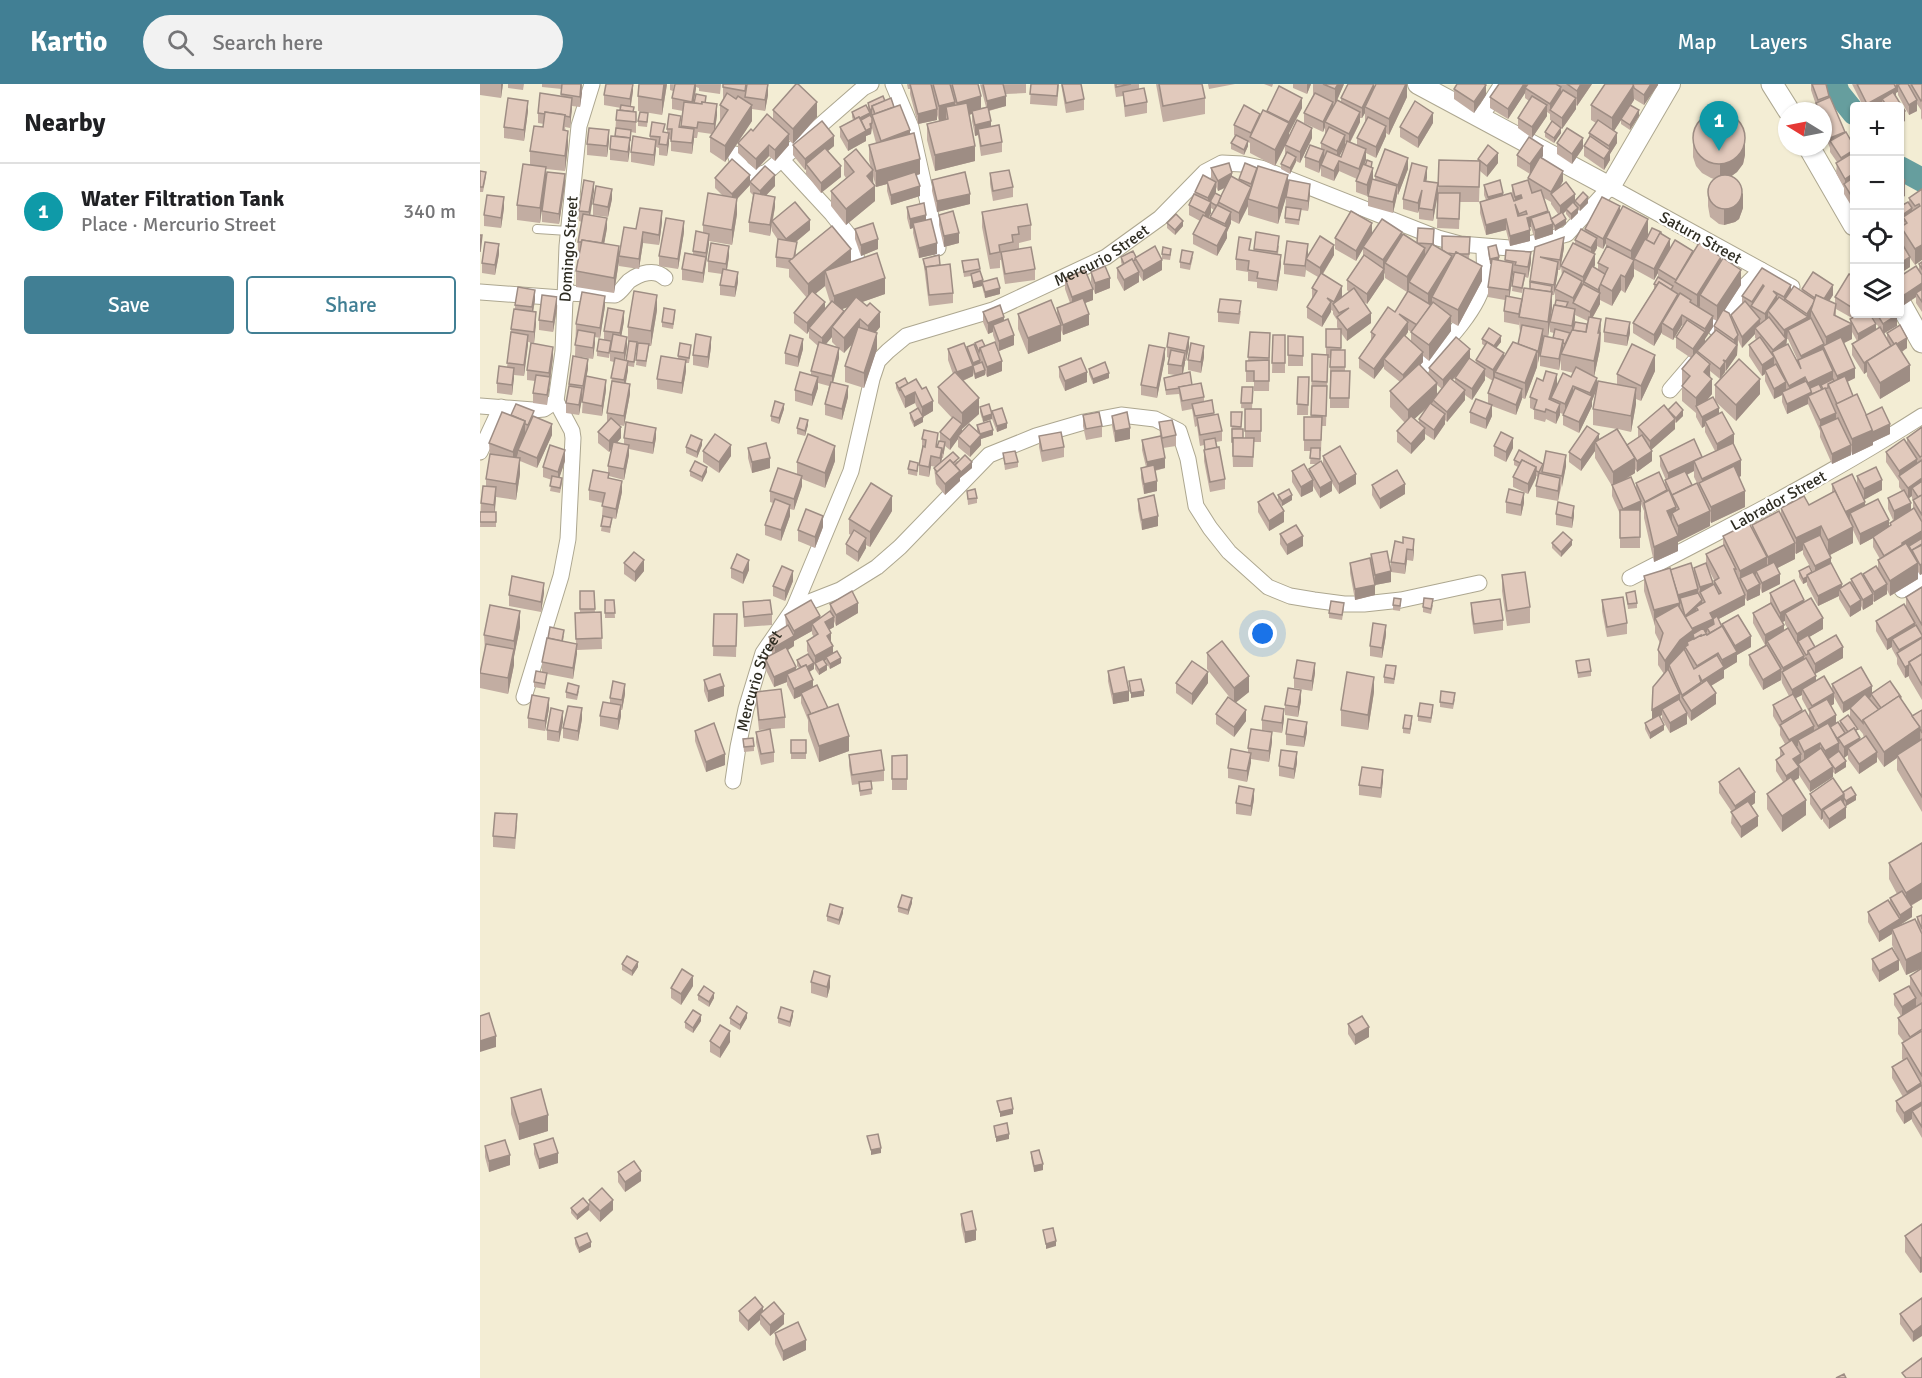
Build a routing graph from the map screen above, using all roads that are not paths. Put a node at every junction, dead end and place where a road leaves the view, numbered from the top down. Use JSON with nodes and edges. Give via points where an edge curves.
{"nodes":[{"id":1,"x":592,"y":84,"type":"edge"},
{"id":2,"x":871,"y":84,"type":"edge"},
{"id":3,"x":893,"y":84,"type":"edge"},
{"id":4,"x":1419,"y":84,"type":"edge"},
{"id":5,"x":1502,"y":84,"type":"edge"},
{"id":6,"x":1670,"y":84,"type":"edge"},
{"id":7,"x":1779,"y":86,"type":"edge"},
{"id":8,"x":1785,"y":102,"type":"edge"},
{"id":9,"x":1481,"y":117,"type":"junction"},
{"id":10,"x":735,"y":154,"type":"dead end"},
{"id":11,"x":1814,"y":156,"type":"edge"},
{"id":12,"x":782,"y":160,"type":"junction"},
{"id":13,"x":1610,"y":187,"type":"junction"},
{"id":14,"x":1850,"y":218,"type":"edge"},
{"id":15,"x":537,"y":229,"type":"dead end"},
{"id":16,"x":568,"y":231,"type":"junction"},
{"id":17,"x":1484,"y":247,"type":"junction"},
{"id":18,"x":938,"y":248,"type":"edge"},
{"id":19,"x":856,"y":268,"type":"edge"},
{"id":20,"x":1761,"y":270,"type":"junction"},
{"id":21,"x":665,"y":278,"type":"dead end"},
{"id":22,"x":1792,"y":287,"type":"edge"},
{"id":23,"x":480,"y":292,"type":"edge"},
{"id":24,"x":565,"y":295,"type":"junction"},
{"id":25,"x":1904,"y":311,"type":"edge"},
{"id":26,"x":1922,"y":342,"type":"edge"},
{"id":27,"x":1425,"y":365,"type":"dead end"},
{"id":28,"x":1670,"y":390,"type":"dead end"},
{"id":29,"x":550,"y":405,"type":"junction"},
{"id":30,"x":480,"y":406,"type":"edge"},
{"id":31,"x":501,"y":407,"type":"junction"},
{"id":32,"x":1922,"y":416,"type":"edge"},
{"id":33,"x":480,"y":452,"type":"edge"},
{"id":34,"x":1630,"y":578,"type":"dead end"},
{"id":35,"x":1922,"y":578,"type":"edge"},
{"id":36,"x":1479,"y":583,"type":"dead end"},
{"id":37,"x":1902,"y":590,"type":"dead end"},
{"id":38,"x":794,"y":608,"type":"junction"},
{"id":39,"x":524,"y":697,"type":"dead end"},
{"id":40,"x":732,"y":781,"type":"dead end"}],
"edges":[{"from":1,"to":16,"type":"street","name":"Domingo Street","via":[[579,126]]},
{"from":2,"to":12,"type":"street"},
{"from":3,"to":18,"type":"street","via":[[911,127]]},
{"from":4,"to":9,"type":"street"},
{"from":5,"to":9,"type":"street"},
{"from":6,"to":13,"type":"street","name":"Mercurio Street"},
{"from":7,"to":8,"type":"main road"},
{"from":9,"to":13,"type":"street"},
{"from":10,"to":12,"type":"street","via":[[740,166],[756,176]]},
{"from":11,"to":14,"type":"main road"},
{"from":12,"to":19,"type":"street","via":[[851,238]]},
{"from":13,"to":17,"type":"street","name":"Mercurio Street","via":[[1567,234],[1510,248]]},
{"from":13,"to":20,"type":"street","name":"Saturn Street"},
{"from":15,"to":16,"type":"lane"},
{"from":16,"to":24,"type":"street","name":"Domingo Street"},
{"from":17,"to":27,"type":"street","via":[[1484,282],[1477,297],[1461,324]]},
{"from":17,"to":38,"type":"street","name":"Mercurio Street","via":[[1438,237],[1261,168],[1222,163],[1205,172],[1160,218],[1106,258],[993,310],[906,336],[878,361],[851,471]]},
{"from":20,"to":22,"type":"street","name":"Saturn Street"},
{"from":20,"to":28,"type":"street","via":[[1744,287]]},
{"from":21,"to":24,"type":"street","via":[[649,272],[631,280],[616,295]]},
{"from":23,"to":24,"type":"street"},
{"from":24,"to":29,"type":"street","name":"Domingo Street","via":[[562,351]]},
{"from":25,"to":26,"type":"main road"},
{"from":29,"to":31,"type":"street","via":[[533,410]]},
{"from":29,"to":39,"type":"street","via":[[572,431],[573,438],[568,539],[561,576]]},
{"from":30,"to":31,"type":"street"},
{"from":31,"to":33,"type":"street"},
{"from":32,"to":34,"type":"street","name":"Labrador Street","via":[[1874,447]]},
{"from":35,"to":37,"type":"street"},
{"from":36,"to":38,"type":"street","via":[[1364,604],[1290,596],[1268,587],[1229,552],[1196,506],[1179,431],[1155,419],[1121,415],[1036,436],[989,455],[877,567],[840,590]]},
{"from":38,"to":40,"type":"street","name":"Mercurio Street","via":[[763,653]]}]}
